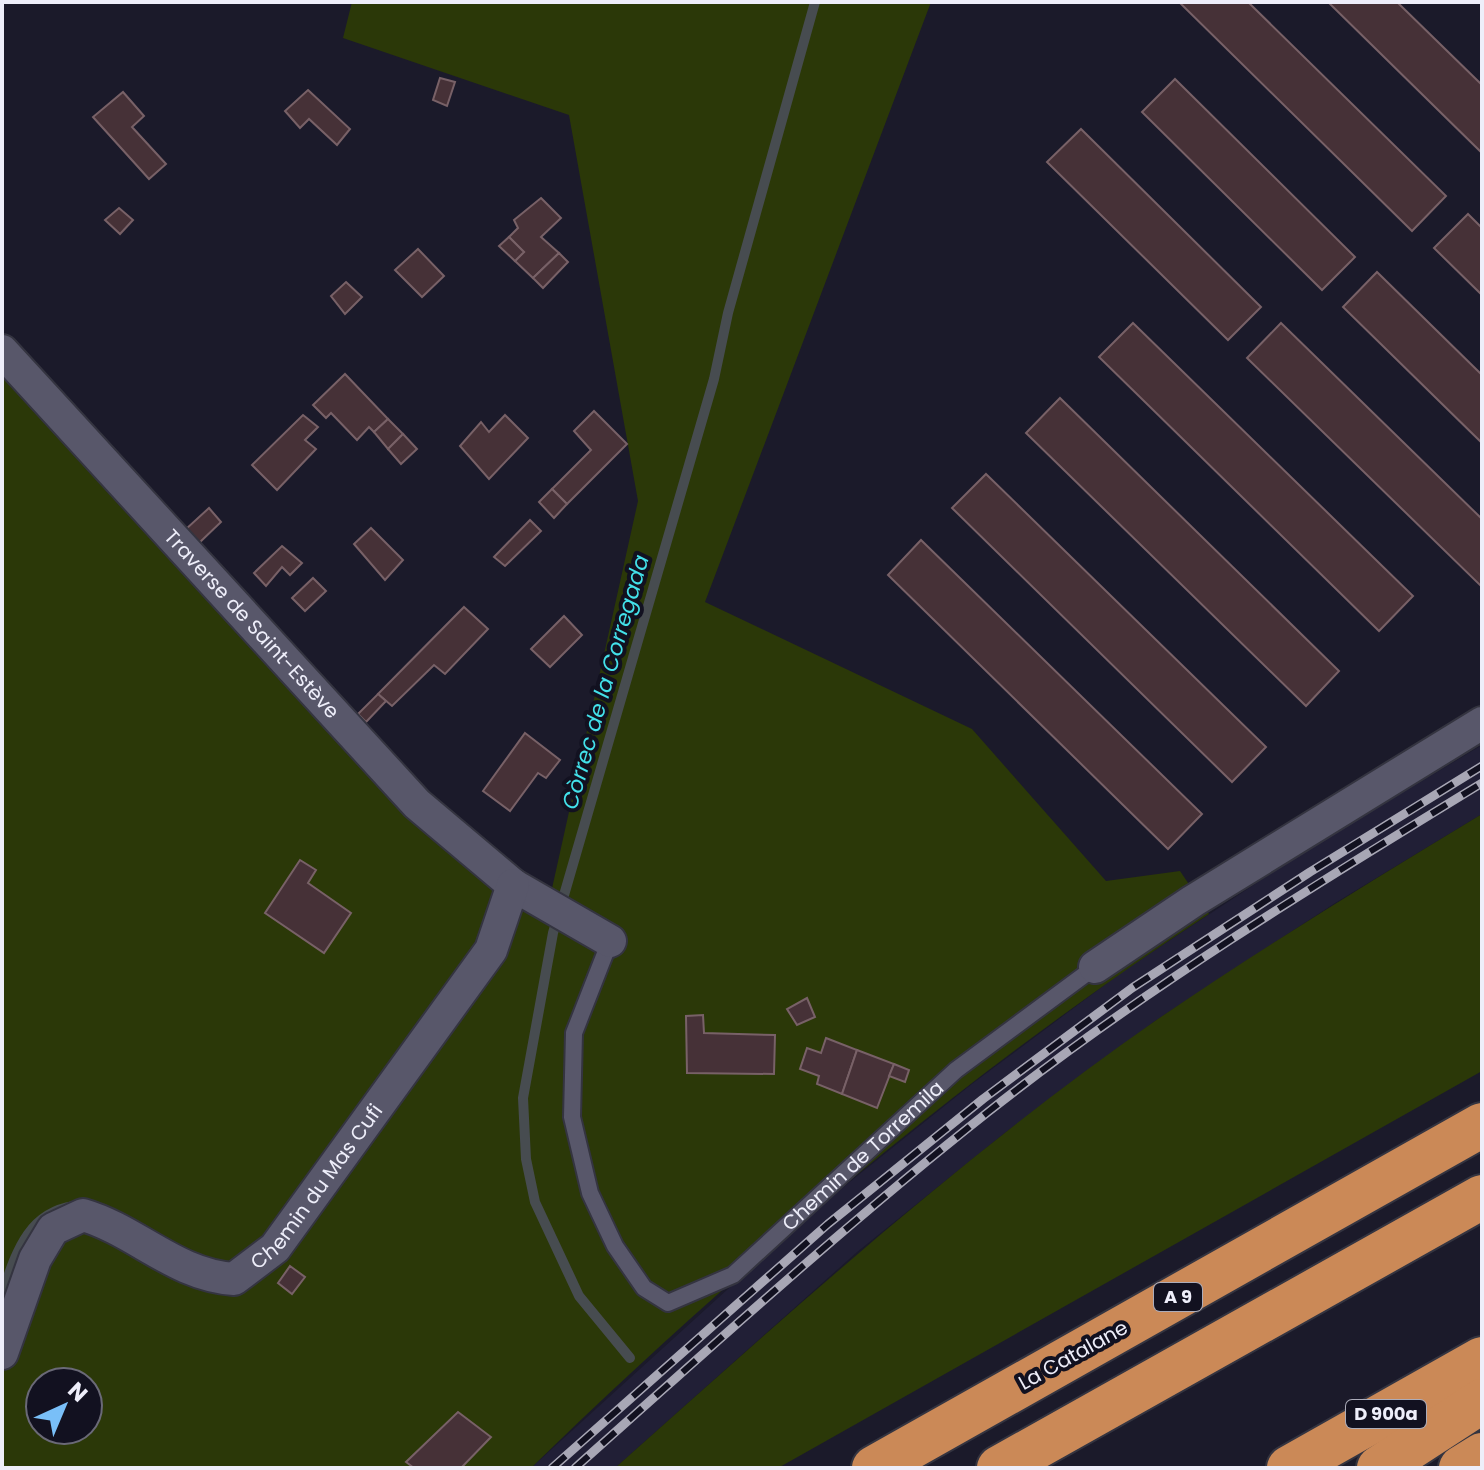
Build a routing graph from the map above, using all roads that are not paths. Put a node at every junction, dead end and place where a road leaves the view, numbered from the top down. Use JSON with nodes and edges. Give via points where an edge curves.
{"nodes":[{"id":1,"x":2,"y":351,"type":"edge"},
{"id":2,"x":1482,"y":723,"type":"edge"},
{"id":3,"x":513,"y":885,"type":"junction"},
{"id":4,"x":610,"y":941,"type":"joint"},
{"id":5,"x":1095,"y":967,"type":"joint"},
{"id":6,"x":1482,"y":1125,"type":"edge"},
{"id":7,"x":1482,"y":1197,"type":"edge"},
{"id":8,"x":2,"y":1353,"type":"edge"},
{"id":9,"x":1482,"y":1359,"type":"edge"},
{"id":10,"x":1482,"y":1401,"type":"edge"},
{"id":11,"x":1482,"y":1455,"type":"edge"},
{"id":12,"x":874,"y":1468,"type":"edge"},
{"id":13,"x":999,"y":1468,"type":"edge"},
{"id":14,"x":1289,"y":1468,"type":"edge"},
{"id":15,"x":1379,"y":1468,"type":"edge"},
{"id":16,"x":1461,"y":1468,"type":"edge"}],
"edges":[{"from":1,"to":3,"type":"street","name":"Traverse de Saint-Estève","via":[[417,804]]},
{"from":2,"to":5,"type":"street","name":"Chemin de Torremila"},
{"from":3,"to":4,"type":"street","name":"Chemin de Torremila"},
{"from":3,"to":8,"type":"street","name":"Chemin du Mas Cufi","via":[[491,950],[275,1248],[234,1279],[206,1277],[110,1223],[83,1215],[53,1229],[41,1249]]},
{"from":4,"to":5,"type":"lane","name":"Chemin de Torremila","via":[[574,1033],[572,1117],[590,1193],[615,1246],[644,1288],[668,1303],[733,1275],[956,1070]]},
{"from":6,"to":12,"type":"highway","name":"La Catalane","number":"A 9"},
{"from":7,"to":13,"type":"highway"},
{"from":9,"to":14,"type":"highway","number":"D 900a"},
{"from":10,"to":15,"type":"highway"},
{"from":11,"to":16,"type":"highway"}]}
